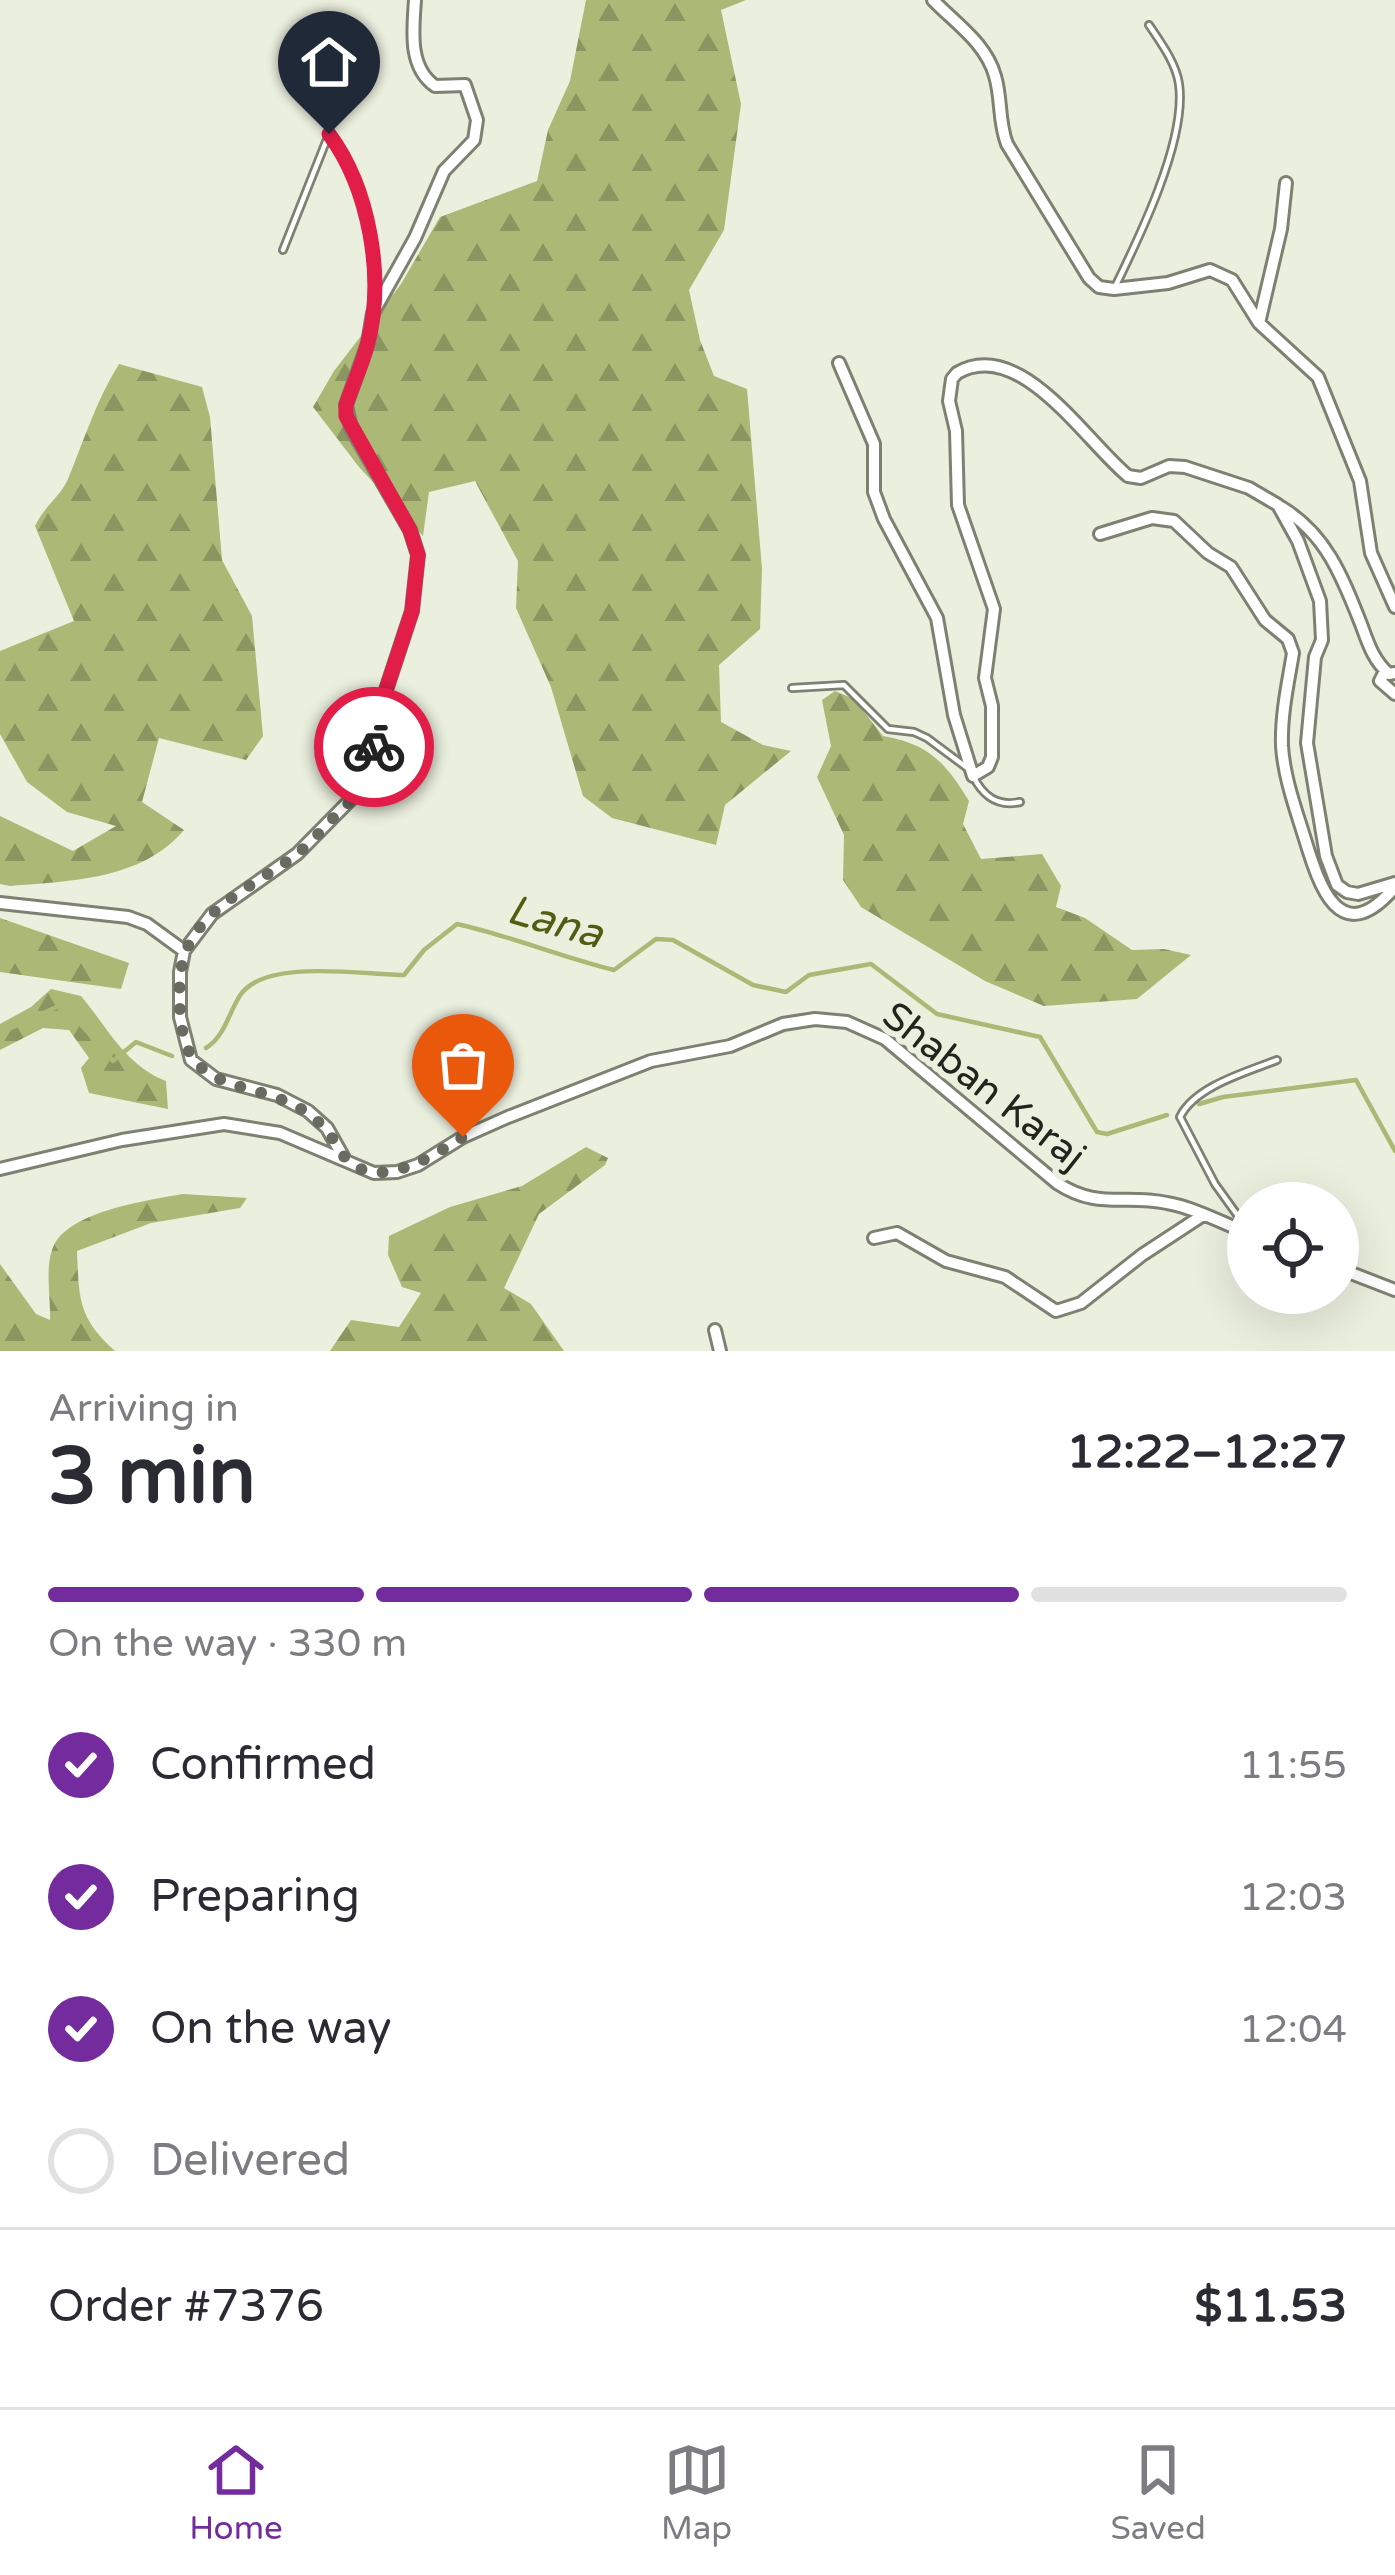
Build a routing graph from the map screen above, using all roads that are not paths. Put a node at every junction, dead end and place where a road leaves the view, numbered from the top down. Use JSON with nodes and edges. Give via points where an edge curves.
{"nodes":[{"id":1,"x":415,"y":0,"type":"edge"},
{"id":2,"x":932,"y":0,"type":"edge"},
{"id":3,"x":1149,"y":25,"type":"dead end"},
{"id":4,"x":335,"y":68,"type":"dead end"},
{"id":5,"x":329,"y":134,"type":"junction"},
{"id":6,"x":1286,"y":183,"type":"dead end"},
{"id":7,"x":283,"y":250,"type":"dead end"},
{"id":8,"x":1114,"y":289,"type":"junction"},
{"id":9,"x":373,"y":313,"type":"junction"},
{"id":10,"x":1259,"y":323,"type":"junction"},
{"id":11,"x":838,"y":363,"type":"dead end"},
{"id":12,"x":1278,"y":505,"type":"junction"},
{"id":13,"x":1100,"y":534,"type":"dead end"},
{"id":14,"x":1394,"y":601,"type":"edge"},
{"id":15,"x":1390,"y":672,"type":"edge"},
{"id":16,"x":792,"y":688,"type":"dead end"},
{"id":17,"x":1395,"y":694,"type":"edge"},
{"id":18,"x":974,"y":776,"type":"junction"},
{"id":19,"x":1020,"y":802,"type":"dead end"},
{"id":20,"x":1395,"y":885,"type":"edge"},
{"id":21,"x":0,"y":903,"type":"edge"},
{"id":22,"x":184,"y":951,"type":"junction"},
{"id":23,"x":1277,"y":1060,"type":"dead end"},
{"id":24,"x":344,"y":1160,"type":"junction"},
{"id":25,"x":0,"y":1169,"type":"edge"},
{"id":26,"x":1227,"y":1201,"type":"edge"},
{"id":27,"x":1203,"y":1215,"type":"junction"},
{"id":28,"x":1227,"y":1224,"type":"edge"},
{"id":29,"x":874,"y":1238,"type":"dead end"},
{"id":30,"x":1359,"y":1276,"type":"edge"},
{"id":31,"x":1395,"y":1290,"type":"edge"},
{"id":32,"x":715,"y":1330,"type":"dead end"},
{"id":33,"x":720,"y":1351,"type":"edge"}],
"edges":[{"from":1,"to":9,"type":"street","via":[[420,70],[435,86],[465,85],[476,132],[444,171]]},
{"from":2,"to":8,"type":"street","via":[[994,71],[1007,144],[1089,278]]},
{"from":3,"to":8,"type":"lane","via":[[1179,80],[1178,122],[1142,233]]},
{"from":4,"to":5,"type":"lane"},
{"from":5,"to":7,"type":"lane"},
{"from":5,"to":9,"type":"lane","via":[[364,200]]},
{"from":6,"to":10,"type":"street"},
{"from":8,"to":10,"type":"street","via":[[1210,270],[1232,280]]},
{"from":9,"to":22,"type":"street","via":[[346,416],[418,555],[412,611],[382,702],[368,783],[297,854],[212,914]]},
{"from":10,"to":14,"type":"street","via":[[1318,376],[1360,482],[1376,572]]},
{"from":11,"to":18,"type":"street","via":[[874,444],[874,492],[884,519],[937,618]]},
{"from":12,"to":15,"type":"street","via":[[1316,532],[1375,659]]},
{"from":12,"to":18,"type":"street","via":[[1184,467],[1128,476],[1033,383],[997,365],[957,373],[949,389],[958,505],[994,609],[986,678],[992,757]]},
{"from":12,"to":20,"type":"street","via":[[1320,601],[1307,743],[1326,856],[1347,892]]},
{"from":13,"to":20,"type":"street","via":[[1152,518],[1174,520],[1232,566],[1265,620],[1291,644],[1282,749],[1323,894],[1352,914]]},
{"from":15,"to":17,"type":"street","via":[[1379,680]]},
{"from":16,"to":18,"type":"lane","via":[[844,685],[888,729],[927,737]]},
{"from":18,"to":19,"type":"lane","via":[[994,800]]},
{"from":21,"to":22,"type":"street","via":[[128,916]]},
{"from":22,"to":24,"type":"street","via":[[178,994],[190,1060],[216,1079],[308,1111]]},
{"from":23,"to":26,"type":"lane","via":[[1227,1080],[1180,1117]]},
{"from":24,"to":25,"type":"street","name":"Shaban Karaj","via":[[280,1133],[224,1124]]},
{"from":24,"to":27,"type":"street","name":"Shaban Karaj","via":[[397,1172],[651,1061],[828,1019],[885,1039],[1078,1197],[1166,1203]]},
{"from":27,"to":28,"type":"street","name":"Shaban Karaj"},
{"from":27,"to":29,"type":"street","via":[[1081,1303],[1056,1312],[1005,1276],[946,1261],[897,1233]]},
{"from":30,"to":31,"type":"street"},
{"from":32,"to":33,"type":"street"}]}
